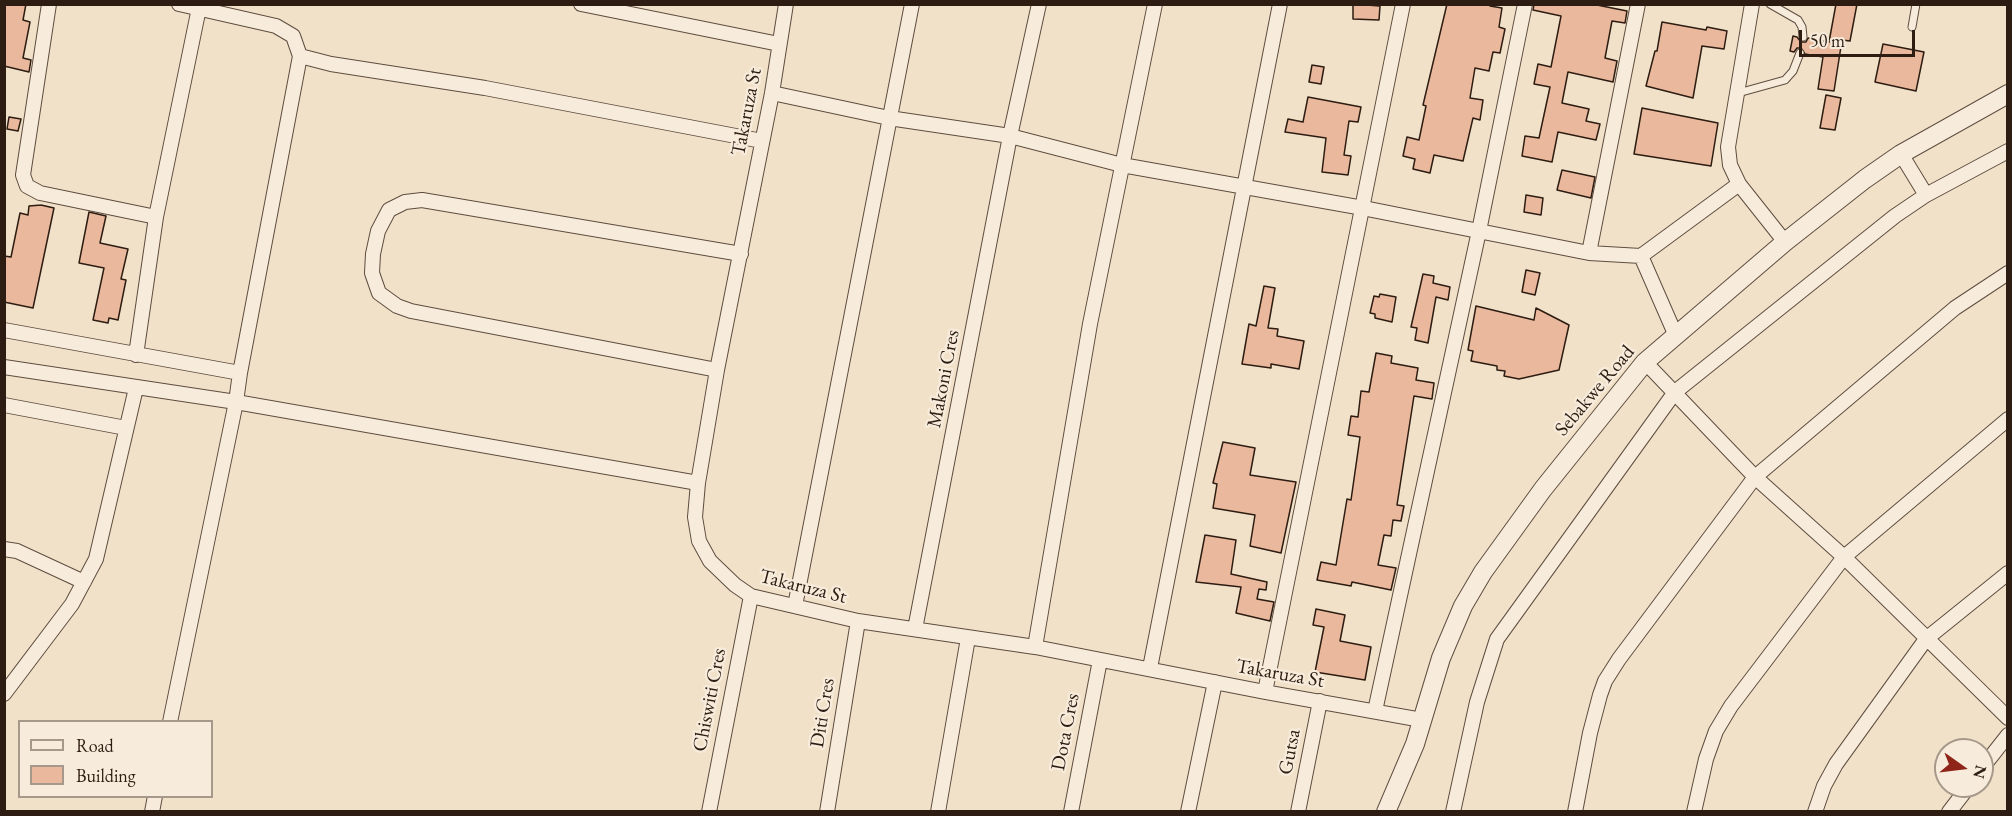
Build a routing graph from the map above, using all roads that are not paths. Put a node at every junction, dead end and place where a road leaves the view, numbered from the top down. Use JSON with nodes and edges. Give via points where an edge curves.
{"nodes":[{"id":1,"x":49,"y":4,"type":"edge"},
{"id":2,"x":179,"y":4,"type":"edge"},
{"id":3,"x":582,"y":4,"type":"edge"},
{"id":4,"x":786,"y":4,"type":"edge"},
{"id":5,"x":912,"y":4,"type":"edge"},
{"id":6,"x":1039,"y":4,"type":"edge"},
{"id":7,"x":1155,"y":4,"type":"edge"},
{"id":8,"x":1280,"y":4,"type":"edge"},
{"id":9,"x":1402,"y":4,"type":"edge"},
{"id":10,"x":1525,"y":4,"type":"edge"},
{"id":11,"x":1638,"y":4,"type":"edge"},
{"id":12,"x":1752,"y":4,"type":"edge"},
{"id":13,"x":1770,"y":4,"type":"edge"},
{"id":14,"x":1916,"y":4,"type":"edge"},
{"id":15,"x":199,"y":8,"type":"junction"},
{"id":16,"x":1912,"y":27,"type":"dead end"},
{"id":17,"x":1803,"y":38,"type":"dead end"},
{"id":18,"x":779,"y":44,"type":"junction"},
{"id":19,"x":1800,"y":53,"type":"dead end"},
{"id":20,"x":300,"y":56,"type":"junction"},
{"id":21,"x":772,"y":93,"type":"junction"},
{"id":22,"x":1738,"y":93,"type":"junction"},
{"id":23,"x":2007,"y":94,"type":"edge"},
{"id":24,"x":889,"y":117,"type":"junction"},
{"id":25,"x":1010,"y":136,"type":"junction"},
{"id":26,"x":762,"y":141,"type":"junction"},
{"id":27,"x":2007,"y":151,"type":"edge"},
{"id":28,"x":1901,"y":154,"type":"junction"},
{"id":29,"x":1122,"y":165,"type":"junction"},
{"id":30,"x":1739,"y":184,"type":"junction"},
{"id":31,"x":1243,"y":186,"type":"junction"},
{"id":32,"x":1926,"y":195,"type":"junction"},
{"id":33,"x":1362,"y":208,"type":"junction"},
{"id":34,"x":156,"y":217,"type":"junction"},
{"id":35,"x":1479,"y":231,"type":"junction"},
{"id":36,"x":1785,"y":242,"type":"junction"},
{"id":37,"x":1589,"y":253,"type":"junction"},
{"id":38,"x":741,"y":254,"type":"junction"},
{"id":39,"x":1641,"y":256,"type":"junction"},
{"id":40,"x":2007,"y":273,"type":"edge"},
{"id":41,"x":4,"y":330,"type":"edge"},
{"id":42,"x":1676,"y":336,"type":"junction"},
{"id":43,"x":136,"y":355,"type":"junction"},
{"id":44,"x":1645,"y":362,"type":"junction"},
{"id":45,"x":4,"y":367,"type":"edge"},
{"id":46,"x":717,"y":370,"type":"junction"},
{"id":47,"x":240,"y":373,"type":"junction"},
{"id":48,"x":136,"y":388,"type":"junction"},
{"id":49,"x":1675,"y":392,"type":"junction"},
{"id":50,"x":236,"y":402,"type":"junction"},
{"id":51,"x":4,"y":405,"type":"edge"},
{"id":52,"x":2007,"y":419,"type":"edge"},
{"id":53,"x":126,"y":428,"type":"junction"},
{"id":54,"x":1755,"y":477,"type":"junction"},
{"id":55,"x":698,"y":483,"type":"junction"},
{"id":56,"x":4,"y":549,"type":"edge"},
{"id":57,"x":1844,"y":557,"type":"junction"},
{"id":58,"x":2007,"y":573,"type":"edge"},
{"id":59,"x":84,"y":582,"type":"junction"},
{"id":60,"x":751,"y":596,"type":"junction"},
{"id":61,"x":795,"y":606,"type":"junction"},
{"id":62,"x":858,"y":621,"type":"junction"},
{"id":63,"x":915,"y":629,"type":"junction"},
{"id":64,"x":968,"y":638,"type":"junction"},
{"id":65,"x":1926,"y":639,"type":"junction"},
{"id":66,"x":1035,"y":647,"type":"junction"},
{"id":67,"x":1100,"y":660,"type":"junction"},
{"id":68,"x":1150,"y":668,"type":"junction"},
{"id":69,"x":1215,"y":682,"type":"junction"},
{"id":70,"x":1265,"y":692,"type":"junction"},
{"id":71,"x":4,"y":694,"type":"edge"},
{"id":72,"x":1320,"y":701,"type":"junction"},
{"id":73,"x":1375,"y":711,"type":"junction"},
{"id":74,"x":2007,"y":718,"type":"edge"},
{"id":75,"x":170,"y":720,"type":"edge"},
{"id":76,"x":1422,"y":720,"type":"junction"},
{"id":77,"x":2007,"y":735,"type":"edge"},
{"id":78,"x":1994,"y":752,"type":"edge"},
{"id":79,"x":1960,"y":798,"type":"edge"},
{"id":80,"x":709,"y":812,"type":"edge"},
{"id":81,"x":827,"y":812,"type":"edge"},
{"id":82,"x":938,"y":812,"type":"edge"},
{"id":83,"x":1071,"y":812,"type":"edge"},
{"id":84,"x":1188,"y":812,"type":"edge"},
{"id":85,"x":1298,"y":812,"type":"edge"},
{"id":86,"x":1386,"y":812,"type":"edge"},
{"id":87,"x":1453,"y":812,"type":"edge"},
{"id":88,"x":1575,"y":812,"type":"edge"},
{"id":89,"x":1694,"y":812,"type":"edge"},
{"id":90,"x":1815,"y":812,"type":"edge"},
{"id":91,"x":1949,"y":812,"type":"edge"}],
"edges":[{"from":1,"to":34,"type":"street","via":[[22,175],[27,186],[40,193]]},
{"from":2,"to":15,"type":"street"},
{"from":3,"to":18,"type":"street"},
{"from":4,"to":18,"type":"street","name":"Takaruza St"},
{"from":5,"to":24,"type":"street"},
{"from":6,"to":25,"type":"street","name":"Makoni Cres"},
{"from":7,"to":29,"type":"street"},
{"from":8,"to":31,"type":"street"},
{"from":9,"to":33,"type":"street"},
{"from":10,"to":35,"type":"street"},
{"from":11,"to":37,"type":"street"},
{"from":12,"to":22,"type":"street"},
{"from":13,"to":17,"type":"lane","via":[[1798,20]]},
{"from":14,"to":16,"type":"lane"},
{"from":15,"to":20,"type":"street","via":[[276,26],[293,36]]},
{"from":15,"to":34,"type":"street"},
{"from":18,"to":21,"type":"street","name":"Takaruza St"},
{"from":19,"to":22,"type":"lane","via":[[1785,80]]},
{"from":20,"to":26,"type":"street"},
{"from":20,"to":47,"type":"street"},
{"from":21,"to":24,"type":"street"},
{"from":21,"to":26,"type":"street","name":"Takaruza St"},
{"from":22,"to":30,"type":"street","via":[[1728,147],[1730,165]]},
{"from":23,"to":28,"type":"street","name":"Sebakwe Road"},
{"from":24,"to":25,"type":"street"},
{"from":24,"to":61,"type":"street"},
{"from":25,"to":29,"type":"street"},
{"from":25,"to":63,"type":"street","name":"Makoni Cres"},
{"from":26,"to":38,"type":"street","name":"Takaruza St"},
{"from":27,"to":32,"type":"street"},
{"from":28,"to":32,"type":"street"},
{"from":28,"to":36,"type":"street","name":"Sebakwe Road"},
{"from":29,"to":31,"type":"street"},
{"from":29,"to":66,"type":"street","via":[[1090,324]]},
{"from":30,"to":36,"type":"street"},
{"from":30,"to":39,"type":"street"},
{"from":31,"to":33,"type":"street"},
{"from":31,"to":68,"type":"street"},
{"from":32,"to":49,"type":"street","via":[[1869,235]]},
{"from":33,"to":35,"type":"street"},
{"from":33,"to":70,"type":"street"},
{"from":34,"to":43,"type":"street"},
{"from":35,"to":37,"type":"street"},
{"from":35,"to":73,"type":"street"},
{"from":36,"to":42,"type":"street","name":"Sebakwe Road"},
{"from":37,"to":39,"type":"street"},
{"from":38,"to":46,"type":"street","name":"Takaruza St"},
{"from":38,"to":46,"type":"street","via":[[422,200],[405,202],[389,210],[378,231],[373,254],[372,273],[379,293],[411,311]]},
{"from":39,"to":42,"type":"street"},
{"from":40,"to":54,"type":"street","via":[[1955,308]]},
{"from":41,"to":43,"type":"street"},
{"from":42,"to":44,"type":"street","name":"Sebakwe Road"},
{"from":43,"to":47,"type":"street"},
{"from":44,"to":49,"type":"street"},
{"from":44,"to":76,"type":"street","name":"Sebakwe Road","via":[[1543,489],[1483,572],[1463,606],[1441,658]]},
{"from":45,"to":48,"type":"street"},
{"from":46,"to":55,"type":"street","name":"Takaruza St"},
{"from":47,"to":50,"type":"street"},
{"from":48,"to":50,"type":"street"},
{"from":48,"to":53,"type":"street"},
{"from":49,"to":54,"type":"street"},
{"from":49,"to":87,"type":"street","via":[[1497,639],[1477,702]]},
{"from":50,"to":55,"type":"street"},
{"from":50,"to":75,"type":"street"},
{"from":51,"to":53,"type":"street"},
{"from":52,"to":57,"type":"street"},
{"from":53,"to":59,"type":"street","via":[[96,559]]},
{"from":54,"to":57,"type":"street"},
{"from":54,"to":88,"type":"street","via":[[1605,681],[1590,733]]},
{"from":55,"to":60,"type":"street","name":"Takaruza St","via":[[695,517],[699,541],[723,575]]},
{"from":56,"to":59,"type":"street","via":[[17,551]]},
{"from":57,"to":65,"type":"street"},
{"from":57,"to":89,"type":"street","via":[[1726,714],[1710,744]]},
{"from":58,"to":65,"type":"street"},
{"from":59,"to":71,"type":"street","via":[[72,604]]},
{"from":60,"to":61,"type":"street","name":"Takaruza St"},
{"from":60,"to":80,"type":"street","name":"Chiswiti Cres"},
{"from":61,"to":62,"type":"street","name":"Takaruza St"},
{"from":62,"to":63,"type":"street","name":"Takaruza St"},
{"from":62,"to":81,"type":"street","name":"Diti Cres"},
{"from":63,"to":64,"type":"street","name":"Takaruza St"},
{"from":64,"to":66,"type":"street","name":"Takaruza St"},
{"from":64,"to":82,"type":"street"},
{"from":65,"to":74,"type":"street"},
{"from":65,"to":90,"type":"street","via":[[1836,764]]},
{"from":66,"to":67,"type":"street","name":"Takaruza St"},
{"from":67,"to":68,"type":"street","name":"Takaruza St"},
{"from":67,"to":83,"type":"street","name":"Dota Cres"},
{"from":68,"to":69,"type":"street","name":"Takaruza St"},
{"from":69,"to":70,"type":"street","name":"Takaruza St"},
{"from":69,"to":84,"type":"street"},
{"from":70,"to":72,"type":"street","name":"Takaruza St"},
{"from":72,"to":73,"type":"street","name":"Takaruza St"},
{"from":72,"to":85,"type":"street","name":"Gutsa"},
{"from":73,"to":76,"type":"street","name":"Takaruza St"},
{"from":76,"to":86,"type":"street","name":"Sebakwe Road"},
{"from":77,"to":78,"type":"street"},
{"from":79,"to":91,"type":"street"}]}
